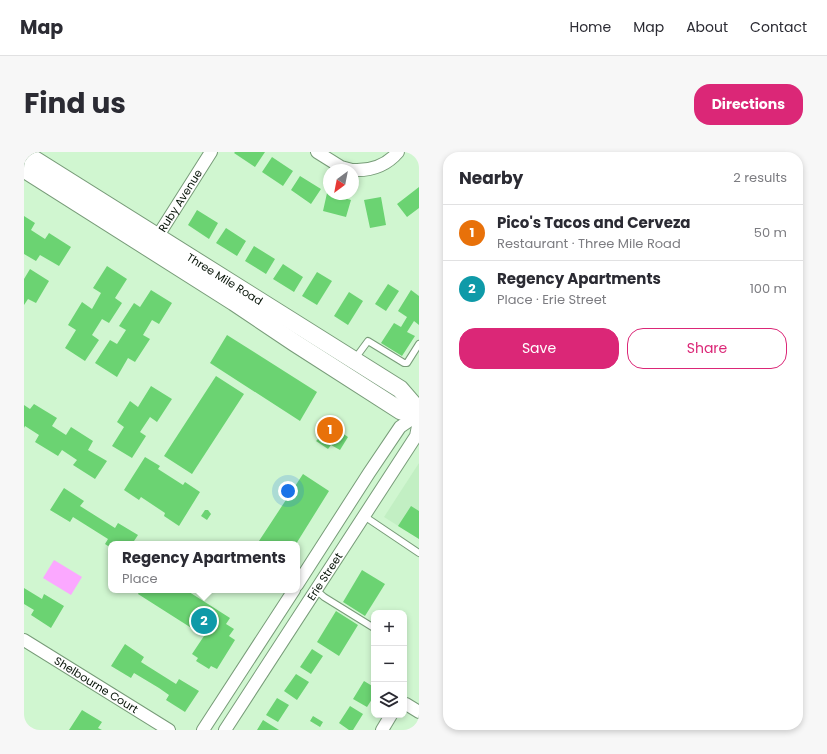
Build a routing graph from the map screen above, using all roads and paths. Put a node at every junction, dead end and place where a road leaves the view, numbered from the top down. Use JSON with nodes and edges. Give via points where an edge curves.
{"nodes":[{"id":1,"x":211,"y":152,"type":"edge"},
{"id":2,"x":317,"y":152,"type":"edge"},
{"id":3,"x":398,"y":152,"type":"edge"},
{"id":4,"x":24,"y":153,"type":"edge"},
{"id":5,"x":336,"y":164,"type":"edge"},
{"id":6,"x":24,"y":170,"type":"edge"},
{"id":7,"x":359,"y":170,"type":"edge"},
{"id":8,"x":153,"y":243,"type":"junction"},
{"id":9,"x":419,"y":344,"type":"edge"},
{"id":10,"x":348,"y":367,"type":"junction"},
{"id":11,"x":419,"y":413,"type":"edge"},
{"id":12,"x":419,"y":421,"type":"edge"},
{"id":13,"x":348,"y":506,"type":"junction"},
{"id":14,"x":364,"y":516,"type":"junction"},
{"id":15,"x":419,"y":553,"type":"edge"},
{"id":16,"x":300,"y":580,"type":"edge"},
{"id":17,"x":300,"y":586,"type":"edge"},
{"id":18,"x":316,"y":590,"type":"junction"},
{"id":19,"x":292,"y":593,"type":"edge"},
{"id":20,"x":371,"y":626,"type":"edge"},
{"id":21,"x":24,"y":640,"type":"edge"},
{"id":22,"x":407,"y":705,"type":"edge"},
{"id":23,"x":419,"y":712,"type":"edge"},
{"id":24,"x":389,"y":718,"type":"edge"},
{"id":25,"x":207,"y":729,"type":"edge"},
{"id":26,"x":169,"y":730,"type":"edge"},
{"id":27,"x":225,"y":730,"type":"edge"},
{"id":28,"x":382,"y":730,"type":"edge"}],
"edges":[{"from":1,"to":8,"type":"street","name":"Ruby Avenue"},
{"from":2,"to":5,"type":"street"},
{"from":3,"to":7,"type":"street","via":[[382,166]]},
{"from":4,"to":8,"type":"street","name":"Three Mile Road"},
{"from":6,"to":8,"type":"street","name":"Three Mile Road"},
{"from":8,"to":10,"type":"street","name":"Three Mile Road"},
{"from":9,"to":10,"type":"lane","via":[[407,363],[404,363],[368,341]]},
{"from":10,"to":11,"type":"street","name":"Three Mile Road","via":[[401,411]]},
{"from":11,"to":13,"type":"street","name":"Erie Street","via":[[400,427]]},
{"from":12,"to":14,"type":"street","name":"Erie Street","via":[[416,436]]},
{"from":13,"to":14,"type":"street"},
{"from":13,"to":16,"type":"street","name":"Erie Street"},
{"from":14,"to":15,"type":"lane"},
{"from":14,"to":18,"type":"street","name":"Erie Street"},
{"from":17,"to":18,"type":"street"},
{"from":18,"to":20,"type":"lane","via":[[324,598]]},
{"from":18,"to":27,"type":"street","name":"Erie Street"},
{"from":19,"to":25,"type":"street","name":"Erie Street"},
{"from":21,"to":26,"type":"street","name":"Shelbourne Court"},
{"from":22,"to":23,"type":"street"},
{"from":24,"to":28,"type":"street"}]}
